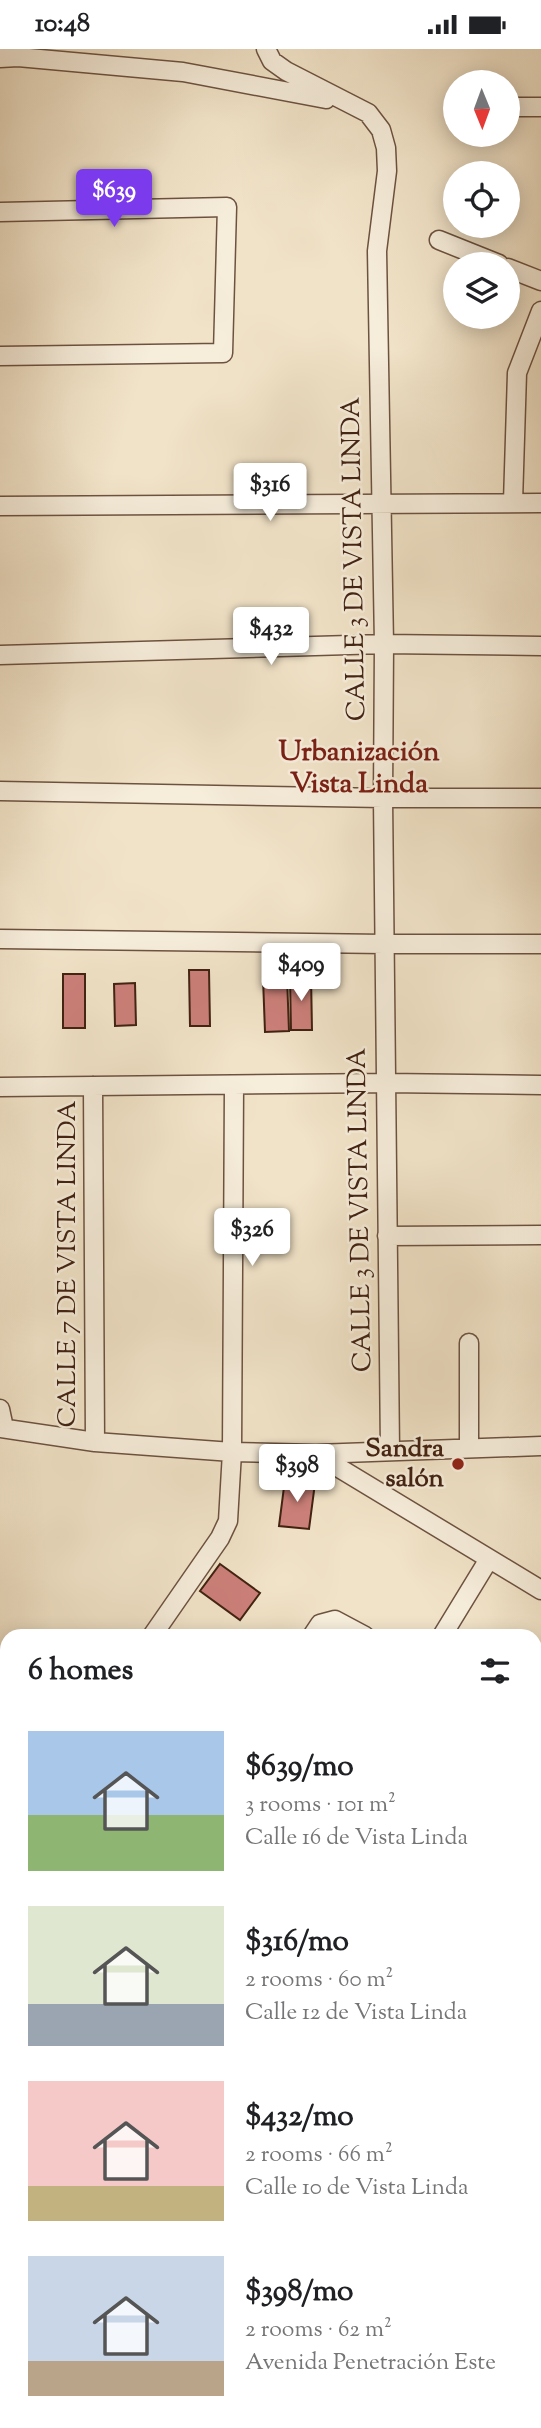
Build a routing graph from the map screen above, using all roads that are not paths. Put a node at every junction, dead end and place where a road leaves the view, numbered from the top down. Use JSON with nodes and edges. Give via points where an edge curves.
{"nodes":[{"id":1,"x":266,"y":49,"type":"edge"},
{"id":2,"x":20,"y":53,"type":"edge"},
{"id":3,"x":0,"y":58,"type":"edge"},
{"id":4,"x":350,"y":103,"type":"junction"},
{"id":5,"x":520,"y":107,"type":"edge"},
{"id":6,"x":541,"y":107,"type":"edge"},
{"id":7,"x":0,"y":212,"type":"edge"},
{"id":8,"x":439,"y":240,"type":"dead end"},
{"id":9,"x":469,"y":252,"type":"edge"},
{"id":10,"x":520,"y":273,"type":"edge"},
{"id":11,"x":541,"y":281,"type":"edge"},
{"id":12,"x":541,"y":311,"type":"edge"},
{"id":13,"x":0,"y":356,"type":"edge"},
{"id":14,"x":513,"y":502,"type":"junction"},
{"id":15,"x":380,"y":503,"type":"junction"},
{"id":16,"x":541,"y":503,"type":"edge"},
{"id":17,"x":0,"y":506,"type":"edge"},
{"id":18,"x":384,"y":644,"type":"junction"},
{"id":19,"x":541,"y":646,"type":"edge"},
{"id":20,"x":0,"y":655,"type":"edge"},
{"id":21,"x":0,"y":791,"type":"edge"},
{"id":22,"x":383,"y":798,"type":"junction"},
{"id":23,"x":541,"y":798,"type":"edge"},
{"id":24,"x":0,"y":939,"type":"edge"},
{"id":25,"x":384,"y":944,"type":"junction"},
{"id":26,"x":541,"y":944,"type":"edge"},
{"id":27,"x":386,"y":1083,"type":"junction"},
{"id":28,"x":234,"y":1085,"type":"junction"},
{"id":29,"x":541,"y":1085,"type":"edge"},
{"id":30,"x":93,"y":1086,"type":"junction"},
{"id":31,"x":0,"y":1087,"type":"edge"},
{"id":32,"x":541,"y":1235,"type":"edge"},
{"id":33,"x":387,"y":1236,"type":"junction"},
{"id":34,"x":469,"y":1343,"type":"dead end"},
{"id":35,"x":0,"y":1409,"type":"edge"},
{"id":36,"x":2,"y":1428,"type":"edge"},
{"id":37,"x":95,"y":1442,"type":"junction"},
{"id":38,"x":541,"y":1446,"type":"edge"},
{"id":39,"x":469,"y":1448,"type":"junction"},
{"id":40,"x":390,"y":1450,"type":"junction"},
{"id":41,"x":232,"y":1452,"type":"junction"},
{"id":42,"x":316,"y":1454,"type":"junction"},
{"id":43,"x":489,"y":1559,"type":"junction"},
{"id":44,"x":541,"y":1590,"type":"edge"},
{"id":45,"x":157,"y":1629,"type":"edge"},
{"id":46,"x":316,"y":1629,"type":"edge"},
{"id":47,"x":352,"y":1629,"type":"edge"},
{"id":48,"x":446,"y":1629,"type":"edge"}],
"edges":[{"from":1,"to":4,"type":"street","name":"CALLE 3 DE VISTA LINDA","via":[[272,61],[286,71]]},
{"from":2,"to":3,"type":"street"},
{"from":2,"to":4,"type":"street","via":[[183,72]]},
{"from":4,"to":15,"type":"street","name":"CALLE 3 DE VISTA LINDA","via":[[368,113],[381,130],[386,148],[377,251]]},
{"from":5,"to":6,"type":"street"},
{"from":7,"to":13,"type":"street","via":[[227,207],[223,353]]},
{"from":8,"to":9,"type":"street"},
{"from":10,"to":11,"type":"street"},
{"from":12,"to":14,"type":"street","via":[[517,373]]},
{"from":14,"to":15,"type":"street"},
{"from":14,"to":16,"type":"street"},
{"from":15,"to":17,"type":"street"},
{"from":15,"to":18,"type":"street","name":"CALLE 3 DE VISTA LINDA"},
{"from":18,"to":19,"type":"street"},
{"from":18,"to":20,"type":"street"},
{"from":18,"to":22,"type":"street","name":"CALLE 3 DE VISTA LINDA"},
{"from":21,"to":22,"type":"street"},
{"from":22,"to":23,"type":"street"},
{"from":22,"to":25,"type":"street","name":"CALLE 3 DE VISTA LINDA"},
{"from":24,"to":25,"type":"street"},
{"from":25,"to":26,"type":"street"},
{"from":25,"to":27,"type":"street","name":"CALLE 3 DE VISTA LINDA"},
{"from":27,"to":28,"type":"street"},
{"from":27,"to":29,"type":"street"},
{"from":27,"to":33,"type":"street","name":"CALLE 3 DE VISTA LINDA"},
{"from":28,"to":30,"type":"street"},
{"from":28,"to":41,"type":"street"},
{"from":30,"to":31,"type":"street"},
{"from":30,"to":37,"type":"street","name":"CALLE 7 DE VISTA LINDA"},
{"from":32,"to":33,"type":"street"},
{"from":33,"to":40,"type":"street","name":"CALLE 3 DE VISTA LINDA"},
{"from":34,"to":39,"type":"street"},
{"from":35,"to":36,"type":"street"},
{"from":36,"to":37,"type":"street"},
{"from":37,"to":41,"type":"street"},
{"from":38,"to":39,"type":"street"},
{"from":39,"to":40,"type":"street"},
{"from":40,"to":42,"type":"street"},
{"from":41,"to":42,"type":"street"},
{"from":41,"to":45,"type":"street","via":[[225,1530]]},
{"from":42,"to":43,"type":"street"},
{"from":43,"to":44,"type":"street"},
{"from":43,"to":48,"type":"street"},
{"from":46,"to":47,"type":"street","via":[[327,1620]]}]}
